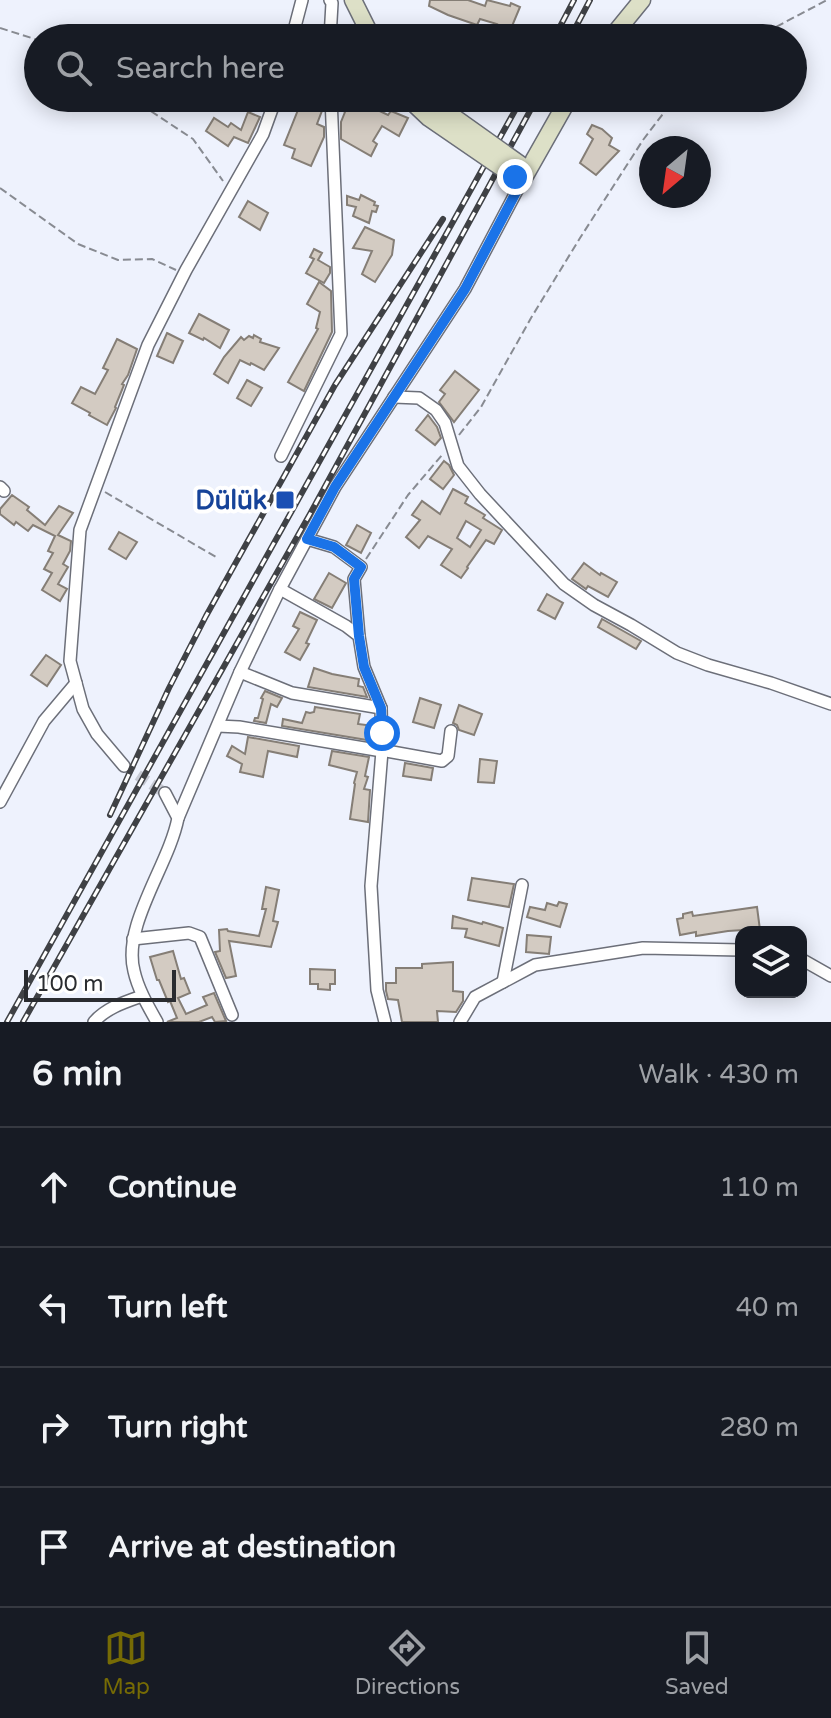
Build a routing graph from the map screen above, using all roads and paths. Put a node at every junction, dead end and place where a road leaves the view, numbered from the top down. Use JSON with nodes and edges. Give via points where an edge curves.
{"nodes":[{"id":1,"x":302,"y":0,"type":"edge"},
{"id":2,"x":330,"y":0,"type":"edge"},
{"id":3,"x":344,"y":0,"type":"edge"},
{"id":4,"x":353,"y":0,"type":"edge"},
{"id":5,"x":642,"y":0,"type":"edge"},
{"id":6,"x":827,"y":0,"type":"edge"},
{"id":7,"x":296,"y":24,"type":"edge"},
{"id":8,"x":331,"y":24,"type":"edge"},
{"id":9,"x":354,"y":24,"type":"edge"},
{"id":10,"x":365,"y":24,"type":"edge"},
{"id":11,"x":622,"y":24,"type":"edge"},
{"id":12,"x":782,"y":24,"type":"edge"},
{"id":13,"x":0,"y":28,"type":"edge"},
{"id":14,"x":24,"y":36,"type":"edge"},
{"id":15,"x":152,"y":112,"type":"edge"},
{"id":16,"x":271,"y":112,"type":"edge"},
{"id":17,"x":332,"y":112,"type":"edge"},
{"id":18,"x":423,"y":112,"type":"edge"},
{"id":19,"x":445,"y":112,"type":"edge"},
{"id":20,"x":560,"y":112,"type":"edge"},
{"id":21,"x":664,"y":112,"type":"edge"},
{"id":22,"x":522,"y":173,"type":"junction"},
{"id":23,"x":0,"y":188,"type":"edge"},
{"id":24,"x":230,"y":192,"type":"junction"},
{"id":25,"x":184,"y":274,"type":"junction"},
{"id":26,"x":394,"y":397,"type":"junction"},
{"id":27,"x":451,"y":444,"type":"junction"},
{"id":28,"x":281,"y":456,"type":"dead end"},
{"id":29,"x":97,"y":487,"type":"junction"},
{"id":30,"x":307,"y":539,"type":"junction"},
{"id":31,"x":216,"y":557,"type":"dead end"},
{"id":32,"x":361,"y":567,"type":"junction"},
{"id":33,"x":280,"y":589,"type":"junction"},
{"id":34,"x":359,"y":636,"type":"junction"},
{"id":35,"x":240,"y":672,"type":"junction"},
{"id":36,"x":76,"y":683,"type":"junction"},
{"id":37,"x":831,"y":704,"type":"edge"},
{"id":38,"x":381,"y":708,"type":"junction"},
{"id":39,"x":218,"y":726,"type":"junction"},
{"id":40,"x":451,"y":731,"type":"dead end"},
{"id":41,"x":382,"y":750,"type":"junction"},
{"id":42,"x":124,"y":766,"type":"tunnel mouth"},
{"id":43,"x":165,"y":793,"type":"tunnel mouth"},
{"id":44,"x":0,"y":802,"type":"edge"},
{"id":45,"x":178,"y":818,"type":"junction"},
{"id":46,"x":522,"y":885,"type":"dead end"},
{"id":47,"x":133,"y":939,"type":"junction"},
{"id":48,"x":735,"y":950,"type":"edge"},
{"id":49,"x":807,"y":962,"type":"edge"},
{"id":50,"x":831,"y":976,"type":"edge"},
{"id":51,"x":503,"y":982,"type":"junction"},
{"id":52,"x":142,"y":996,"type":"junction"},
{"id":53,"x":232,"y":1015,"type":"dead end"},
{"id":54,"x":94,"y":1022,"type":"edge"},
{"id":55,"x":157,"y":1022,"type":"edge"},
{"id":56,"x":385,"y":1022,"type":"edge"},
{"id":57,"x":460,"y":1022,"type":"edge"}],
"edges":[{"from":1,"to":7,"type":"street"},
{"from":2,"to":8,"type":"street"},
{"from":3,"to":9,"type":"street"},
{"from":4,"to":10,"type":"street"},
{"from":5,"to":11,"type":"street"},
{"from":6,"to":12,"type":"path"},
{"from":13,"to":14,"type":"path"},
{"from":15,"to":24,"type":"path","via":[[193,139]]},
{"from":16,"to":24,"type":"street"},
{"from":17,"to":28,"type":"street","via":[[341,334]]},
{"from":18,"to":22,"type":"street","bridge":true},
{"from":19,"to":22,"type":"street","bridge":true},
{"from":20,"to":22,"type":"street"},
{"from":21,"to":27,"type":"path","via":[[580,238],[481,407]]},
{"from":22,"to":26,"type":"street","via":[[465,289]]},
{"from":23,"to":25,"type":"path","via":[[78,244],[118,260],[152,259]]},
{"from":24,"to":25,"type":"street"},
{"from":25,"to":29,"type":"street","via":[[148,345]]},
{"from":26,"to":27,"type":"street","via":[[419,398],[436,410]]},
{"from":26,"to":30,"type":"street"},
{"from":27,"to":32,"type":"path","via":[[408,495]]},
{"from":27,"to":37,"type":"street","via":[[458,466],[492,508],[564,584],[594,605],[677,653]]},
{"from":29,"to":31,"type":"path"},
{"from":29,"to":36,"type":"street","via":[[80,530],[70,661]]},
{"from":30,"to":32,"type":"street","via":[[334,547]]},
{"from":30,"to":33,"type":"street"},
{"from":32,"to":34,"type":"street","via":[[354,579]]},
{"from":33,"to":34,"type":"street"},
{"from":33,"to":35,"type":"street"},
{"from":34,"to":38,"type":"street","via":[[364,667]]},
{"from":35,"to":38,"type":"street","via":[[292,693]]},
{"from":35,"to":39,"type":"street"},
{"from":36,"to":42,"type":"street","via":[[97,734]]},
{"from":36,"to":44,"type":"street","via":[[44,721]]},
{"from":38,"to":41,"type":"street"},
{"from":39,"to":41,"type":"street"},
{"from":39,"to":45,"type":"street"},
{"from":40,"to":41,"type":"street","via":[[448,756],[442,761]]},
{"from":41,"to":56,"type":"street","via":[[371,886],[377,990]]},
{"from":43,"to":45,"type":"street"},
{"from":45,"to":47,"type":"street"},
{"from":46,"to":51,"type":"street"},
{"from":47,"to":52,"type":"street","via":[[133,968]]},
{"from":47,"to":53,"type":"street","via":[[189,933],[200,937]]},
{"from":48,"to":51,"type":"street","via":[[643,948],[535,965]]},
{"from":49,"to":50,"type":"street"},
{"from":51,"to":57,"type":"street","via":[[475,997]]},
{"from":52,"to":54,"type":"street"},
{"from":52,"to":55,"type":"street"}]}
